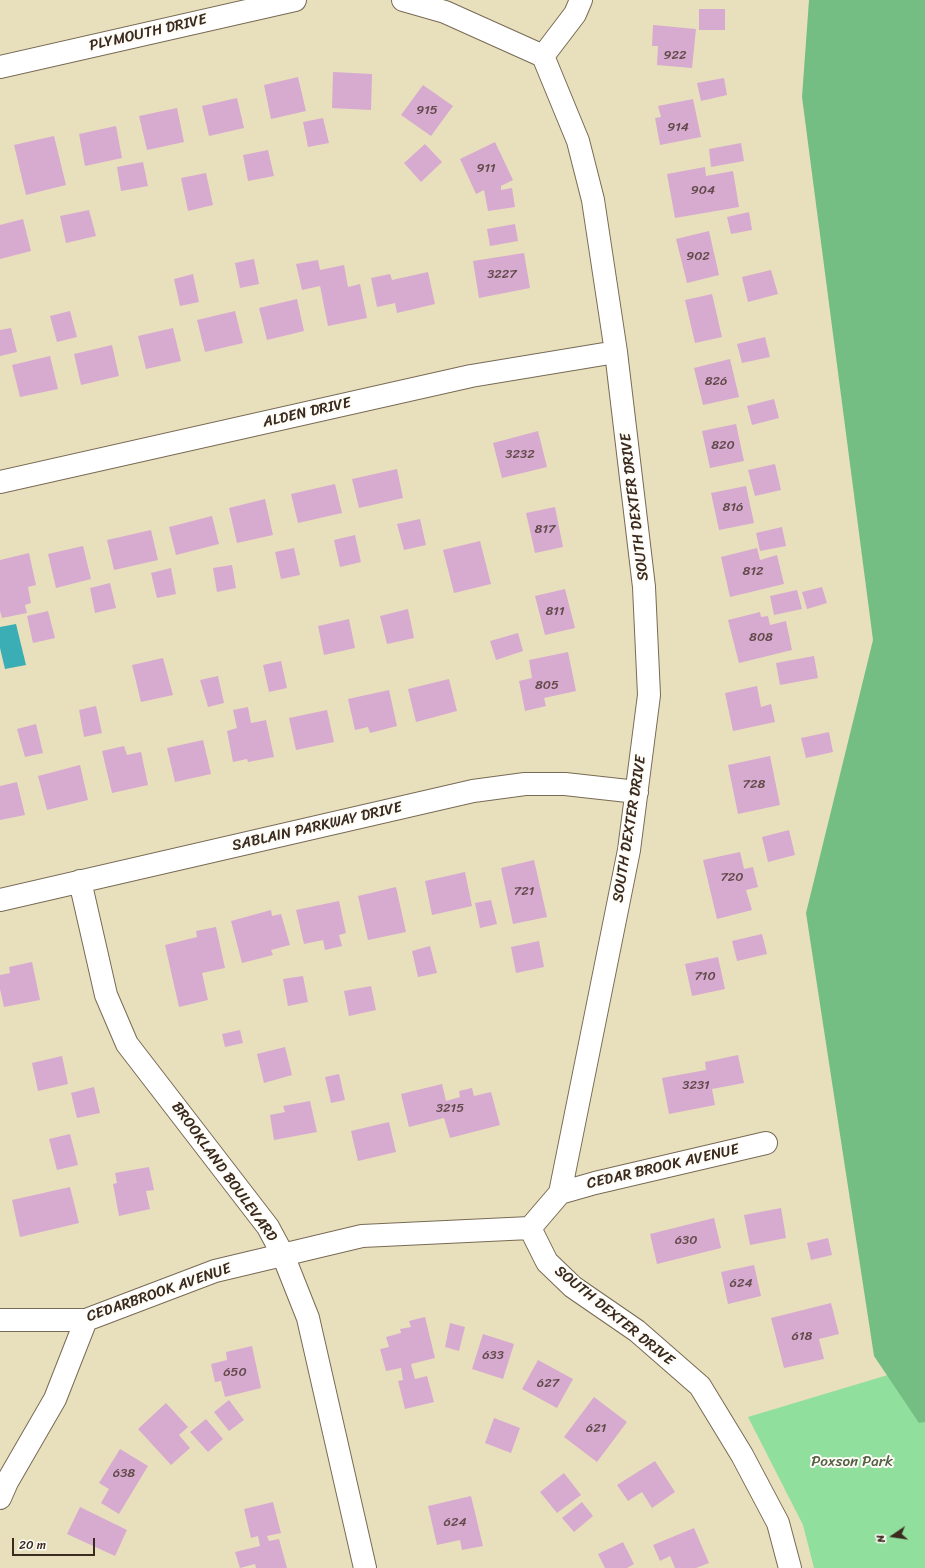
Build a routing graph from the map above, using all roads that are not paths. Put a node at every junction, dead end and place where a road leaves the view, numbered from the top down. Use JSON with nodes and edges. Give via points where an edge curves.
{"nodes":[{"id":1,"x":295,"y":0,"type":"edge"},
{"id":2,"x":403,"y":0,"type":"edge"},
{"id":3,"x":581,"y":0,"type":"edge"},
{"id":4,"x":543,"y":56,"type":"junction"},
{"id":5,"x":0,"y":67,"type":"edge"},
{"id":6,"x":616,"y":352,"type":"junction"},
{"id":7,"x":0,"y":482,"type":"edge"},
{"id":8,"x":637,"y":792,"type":"junction"},
{"id":9,"x":80,"y":881,"type":"junction"},
{"id":10,"x":0,"y":900,"type":"edge"},
{"id":11,"x":766,"y":1143,"type":"dead end"},
{"id":12,"x":560,"y":1192,"type":"junction"},
{"id":13,"x":530,"y":1228,"type":"junction"},
{"id":14,"x":283,"y":1255,"type":"junction"},
{"id":15,"x":0,"y":1320,"type":"edge"},
{"id":16,"x":86,"y":1320,"type":"junction"},
{"id":17,"x":0,"y":1498,"type":"edge"},
{"id":18,"x":365,"y":1568,"type":"edge"},
{"id":19,"x":790,"y":1568,"type":"edge"}],
"edges":[{"from":1,"to":5,"type":"street","name":"PLYMOUTH DRIVE"},
{"from":2,"to":4,"type":"street","via":[[445,12]]},
{"from":3,"to":4,"type":"street","via":[[575,14]]},
{"from":4,"to":6,"type":"street","name":"SOUTH DEXTER DRIVE","via":[[578,141],[593,200]]},
{"from":6,"to":7,"type":"street","name":"ALDEN DRIVE","via":[[472,376]]},
{"from":6,"to":8,"type":"street","name":"SOUTH DEXTER DRIVE","via":[[644,587],[648,695]]},
{"from":8,"to":9,"type":"street","name":"SABLAIN PARKWAY DRIVE","via":[[565,784],[525,784],[472,791]]},
{"from":8,"to":12,"type":"street","name":"SOUTH DEXTER DRIVE","via":[[629,850]]},
{"from":9,"to":10,"type":"street","name":"SABLAIN PARKWAY DRIVE"},
{"from":9,"to":14,"type":"street","name":"BROOKLAND BOULEVARD","via":[[106,996],[127,1044],[268,1227]]},
{"from":11,"to":12,"type":"street","name":"CEDAR BROOK AVENUE"},
{"from":12,"to":13,"type":"street","name":"SOUTH DEXTER DRIVE"},
{"from":13,"to":14,"type":"street","name":"CEDARBROOK AVENUE","via":[[362,1236]]},
{"from":13,"to":19,"type":"street","name":"SOUTH DEXTER DRIVE","via":[[547,1262],[573,1286],[637,1331],[700,1386],[742,1455],[778,1524]]},
{"from":14,"to":16,"type":"street","name":"CEDARBROOK AVENUE","via":[[214,1271]]},
{"from":14,"to":18,"type":"street","name":"BROOKLAND BOULEVARD","via":[[308,1318]]},
{"from":15,"to":16,"type":"street","name":"CEDARBROOK AVENUE"},
{"from":16,"to":17,"type":"street","via":[[55,1400]]}]}
